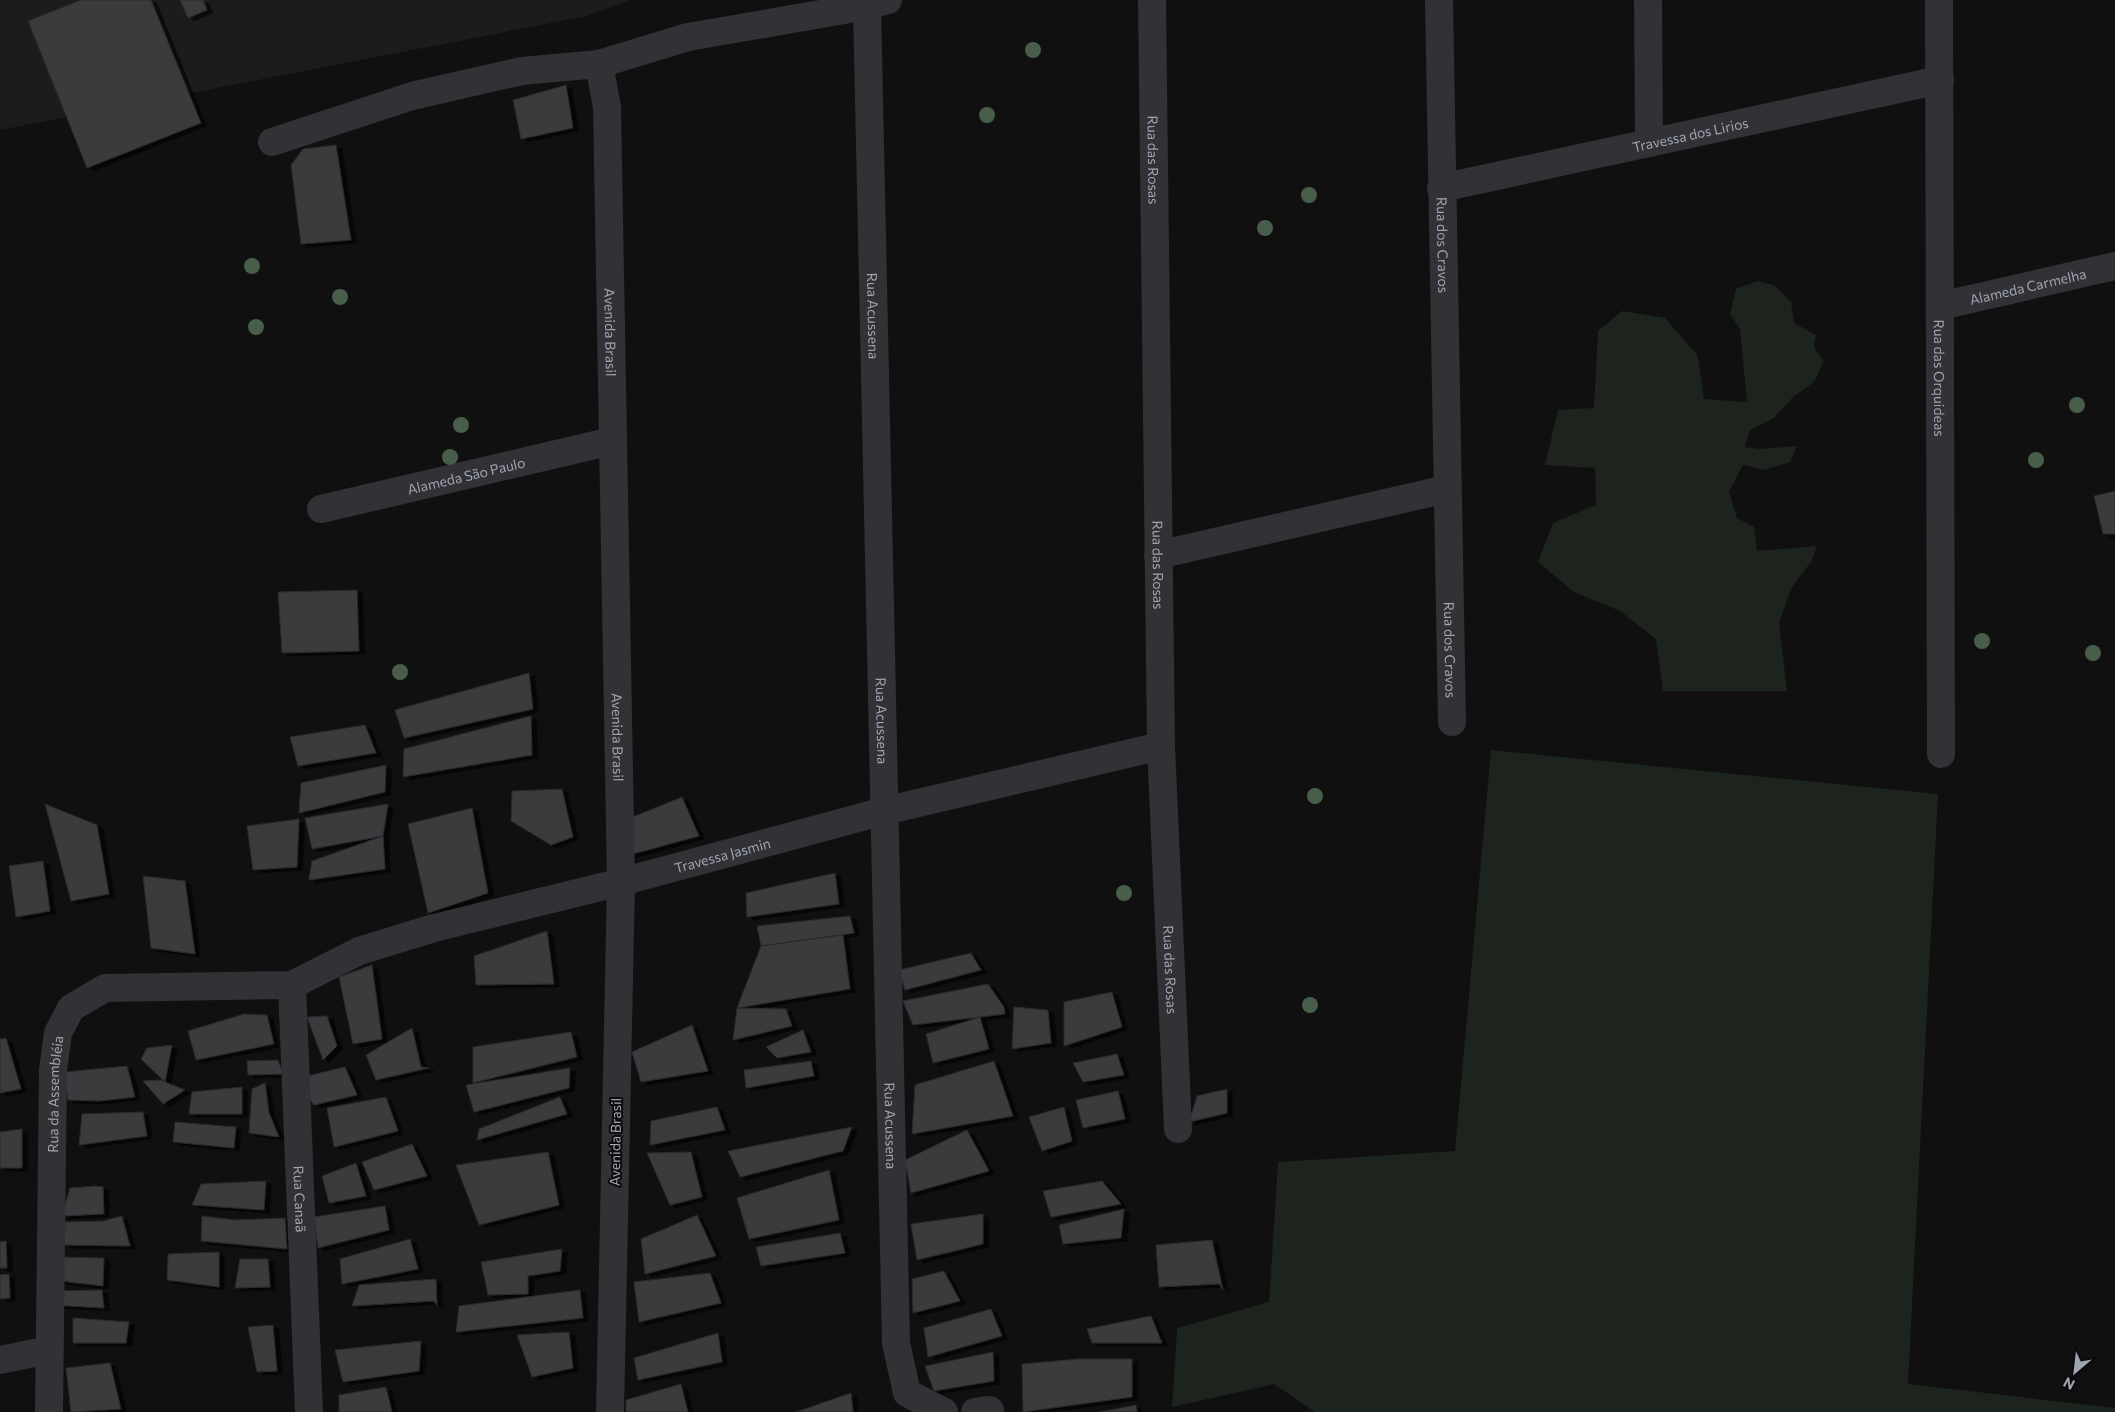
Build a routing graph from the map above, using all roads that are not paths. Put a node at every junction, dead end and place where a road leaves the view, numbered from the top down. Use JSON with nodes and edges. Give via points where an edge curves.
{"nodes":[{"id":1,"x":1152,"y":0,"type":"edge"},
{"id":2,"x":1439,"y":0,"type":"edge"},
{"id":3,"x":1648,"y":0,"type":"edge"},
{"id":4,"x":1939,"y":0,"type":"edge"},
{"id":5,"x":878,"y":3,"type":"edge"},
{"id":6,"x":599,"y":64,"type":"junction"},
{"id":7,"x":1940,"y":80,"type":"junction"},
{"id":8,"x":272,"y":142,"type":"dead end"},
{"id":9,"x":1649,"y":143,"type":"junction"},
{"id":10,"x":1441,"y":188,"type":"junction"},
{"id":11,"x":2115,"y":266,"type":"edge"},
{"id":12,"x":1940,"y":306,"type":"junction"},
{"id":13,"x":612,"y":441,"type":"junction"},
{"id":14,"x":1447,"y":489,"type":"junction"},
{"id":15,"x":321,"y":509,"type":"dead end"},
{"id":16,"x":1158,"y":555,"type":"junction"},
{"id":17,"x":1452,"y":722,"type":"dead end"},
{"id":18,"x":1161,"y":746,"type":"junction"},
{"id":19,"x":1941,"y":754,"type":"dead end"},
{"id":20,"x":884,"y":811,"type":"junction"},
{"id":21,"x":621,"y":882,"type":"junction"},
{"id":22,"x":292,"y":985,"type":"junction"},
{"id":23,"x":1178,"y":1129,"type":"dead end"},
{"id":24,"x":49,"y":1350,"type":"junction"},
{"id":25,"x":0,"y":1360,"type":"edge"},
{"id":26,"x":49,"y":1412,"type":"edge"},
{"id":27,"x":309,"y":1412,"type":"edge"},
{"id":28,"x":610,"y":1412,"type":"edge"},
{"id":29,"x":944,"y":1412,"type":"edge"},
{"id":30,"x":975,"y":1412,"type":"edge"},
{"id":31,"x":990,"y":1412,"type":"edge"}],
"edges":[{"from":1,"to":16,"type":"street","name":"Rua das Rosas"},
{"from":2,"to":10,"type":"street","name":"Rua dos Cravos"},
{"from":3,"to":9,"type":"street"},
{"from":4,"to":7,"type":"street","name":"Rua das Orquideas"},
{"from":5,"to":6,"type":"street","via":[[688,37]]},
{"from":5,"to":20,"type":"street","name":"Rua Acussena"},
{"from":6,"to":8,"type":"street","via":[[522,71],[412,96]]},
{"from":6,"to":13,"type":"street","name":"Avenida Brasil","via":[[607,107]]},
{"from":7,"to":9,"type":"street","name":"Travessa dos Lirios"},
{"from":7,"to":12,"type":"street","name":"Rua das Orquideas"},
{"from":9,"to":10,"type":"street","name":"Travessa dos Lirios"},
{"from":10,"to":14,"type":"street","name":"Rua dos Cravos"},
{"from":11,"to":12,"type":"street","name":"Alameda Carmelha"},
{"from":12,"to":19,"type":"street","name":"Rua das Orquideas"},
{"from":13,"to":15,"type":"street","name":"Alameda São Paulo"},
{"from":13,"to":21,"type":"street","name":"Avenida Brasil"},
{"from":14,"to":16,"type":"street"},
{"from":14,"to":17,"type":"street","name":"Rua dos Cravos"},
{"from":16,"to":18,"type":"street","name":"Rua das Rosas"},
{"from":18,"to":20,"type":"street","name":"Travessa Jasmin"},
{"from":18,"to":23,"type":"street","name":"Rua das Rosas"},
{"from":20,"to":21,"type":"street","name":"Travessa Jasmin"},
{"from":20,"to":29,"type":"street","name":"Rua Acussena","via":[[896,1343],[906,1393]]},
{"from":21,"to":22,"type":"street","name":"Travessa Jasmin","via":[[434,928],[360,951]]},
{"from":21,"to":28,"type":"street","name":"Avenida Brasil"},
{"from":22,"to":24,"type":"street","name":"Rua da Assembléia","via":[[105,988],[71,1008],[58,1033],[53,1070]]},
{"from":22,"to":27,"type":"street","name":"Rua Canaã"},
{"from":24,"to":25,"type":"street"},
{"from":24,"to":26,"type":"street","name":"Rua da Assembléia"},
{"from":30,"to":31,"type":"street"}]}
